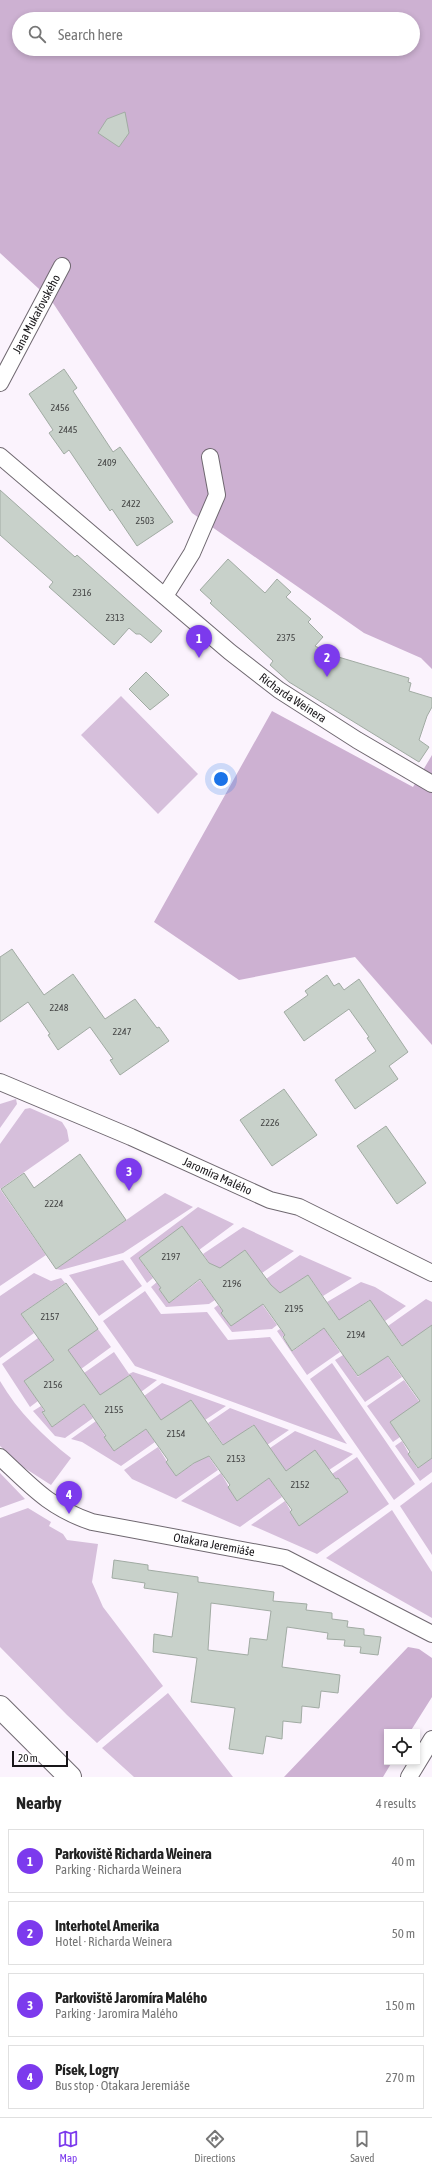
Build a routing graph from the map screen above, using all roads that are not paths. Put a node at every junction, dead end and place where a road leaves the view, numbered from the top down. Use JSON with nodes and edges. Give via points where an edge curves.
{"nodes":[{"id":1,"x":62,"y":266,"type":"dead end"},
{"id":2,"x":0,"y":383,"type":"edge"},
{"id":3,"x":0,"y":456,"type":"edge"},
{"id":4,"x":210,"y":457,"type":"dead end"},
{"id":5,"x":165,"y":596,"type":"junction"},
{"id":6,"x":432,"y":784,"type":"edge"},
{"id":7,"x":0,"y":1082,"type":"edge"},
{"id":8,"x":432,"y":1273,"type":"edge"},
{"id":9,"x":0,"y":1457,"type":"edge"},
{"id":10,"x":432,"y":1634,"type":"edge"},
{"id":11,"x":0,"y":1707,"type":"edge"},
{"id":12,"x":432,"y":1739,"type":"edge"},
{"id":13,"x":70,"y":1777,"type":"edge"},
{"id":14,"x":410,"y":1777,"type":"edge"}],
"edges":[{"from":1,"to":2,"type":"street","name":"Jana Mukařovského"},
{"from":3,"to":5,"type":"street","name":"Richarda Weinera"},
{"from":4,"to":5,"type":"street","via":[[217,495],[192,553]]},
{"from":5,"to":6,"type":"street","name":"Richarda Weinera","via":[[230,652],[288,697]]},
{"from":7,"to":8,"type":"street","name":"Jaromíra Malého","via":[[131,1136],[270,1200],[299,1207]]},
{"from":9,"to":10,"type":"street","name":"Otakara Jeremiáše","via":[[44,1499],[69,1514],[92,1522],[285,1558]]},
{"from":11,"to":13,"type":"main road"},
{"from":12,"to":14,"type":"street"}]}
